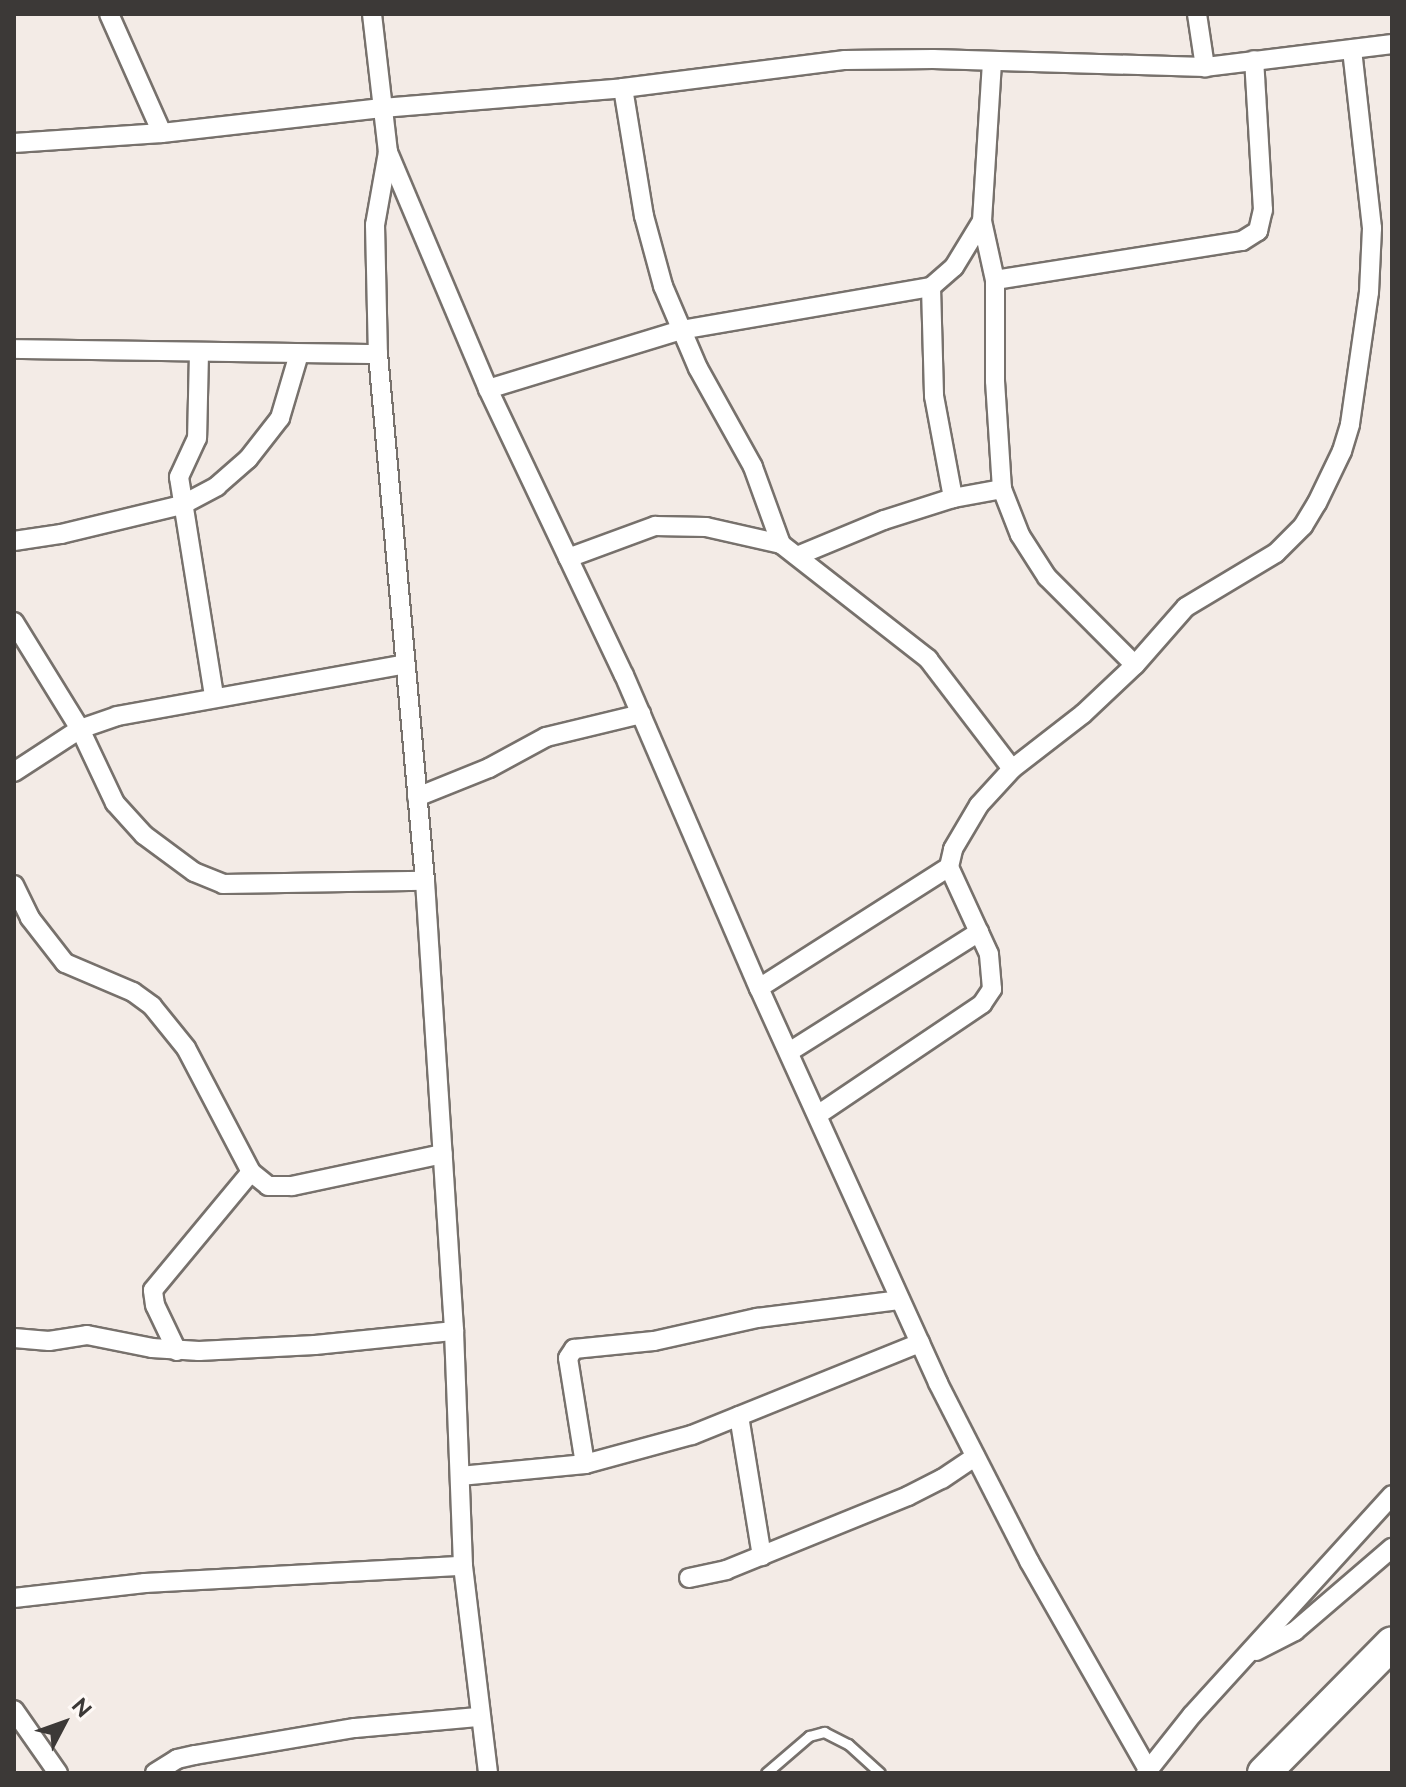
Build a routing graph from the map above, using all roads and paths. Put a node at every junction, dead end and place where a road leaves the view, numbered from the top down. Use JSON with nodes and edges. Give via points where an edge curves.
{"nodes":[{"id":1,"x":109,"y":14,"type":"edge"},
{"id":2,"x":372,"y":14,"type":"edge"},
{"id":3,"x":1197,"y":14,"type":"edge"},
{"id":4,"x":1392,"y":44,"type":"edge"},
{"id":5,"x":1352,"y":49,"type":"junction"},
{"id":6,"x":1254,"y":60,"type":"junction"},
{"id":7,"x":992,"y":62,"type":"junction"},
{"id":8,"x":1205,"y":67,"type":"junction"},
{"id":9,"x":623,"y":88,"type":"junction"},
{"id":10,"x":382,"y":108,"type":"junction"},
{"id":11,"x":162,"y":133,"type":"junction"},
{"id":12,"x":14,"y":143,"type":"edge"},
{"id":13,"x":388,"y":152,"type":"junction"},
{"id":14,"x":982,"y":221,"type":"junction"},
{"id":15,"x":995,"y":280,"type":"junction"},
{"id":16,"x":931,"y":287,"type":"junction"},
{"id":17,"x":681,"y":330,"type":"junction"},
{"id":18,"x":14,"y":349,"type":"edge"},
{"id":19,"x":199,"y":353,"type":"junction"},
{"id":20,"x":299,"y":354,"type":"junction"},
{"id":21,"x":378,"y":354,"type":"junction"},
{"id":22,"x":488,"y":389,"type":"junction"},
{"id":23,"x":1002,"y":489,"type":"junction"},
{"id":24,"x":953,"y":498,"type":"junction"},
{"id":25,"x":182,"y":505,"type":"junction"},
{"id":26,"x":14,"y":541,"type":"edge"},
{"id":27,"x":781,"y":544,"type":"junction"},
{"id":28,"x":797,"y":556,"type":"junction"},
{"id":29,"x":568,"y":558,"type":"junction"},
{"id":30,"x":14,"y":622,"type":"edge"},
{"id":31,"x":405,"y":664,"type":"junction"},
{"id":32,"x":1135,"y":665,"type":"junction"},
{"id":33,"x":214,"y":696,"type":"junction"},
{"id":34,"x":641,"y":714,"type":"junction"},
{"id":35,"x":80,"y":729,"type":"junction"},
{"id":36,"x":1012,"y":769,"type":"junction"},
{"id":37,"x":14,"y":772,"type":"edge"},
{"id":38,"x":417,"y":797,"type":"junction"},
{"id":39,"x":949,"y":867,"type":"junction"},
{"id":40,"x":425,"y":881,"type":"junction"},
{"id":41,"x":14,"y":885,"type":"edge"},
{"id":42,"x":979,"y":932,"type":"junction"},
{"id":43,"x":759,"y":988,"type":"junction"},
{"id":44,"x":789,"y":1052,"type":"junction"},
{"id":45,"x":819,"y":1114,"type":"junction"},
{"id":46,"x":443,"y":1154,"type":"junction"},
{"id":47,"x":251,"y":1172,"type":"junction"},
{"id":48,"x":899,"y":1300,"type":"junction"},
{"id":49,"x":454,"y":1331,"type":"junction"},
{"id":50,"x":14,"y":1338,"type":"edge"},
{"id":51,"x":920,"y":1343,"type":"junction"},
{"id":52,"x":177,"y":1351,"type":"junction"},
{"id":53,"x":739,"y":1416,"type":"junction"},
{"id":54,"x":975,"y":1457,"type":"junction"},
{"id":55,"x":585,"y":1464,"type":"junction"},
{"id":56,"x":460,"y":1476,"type":"junction"},
{"id":57,"x":1392,"y":1495,"type":"edge"},
{"id":58,"x":1392,"y":1548,"type":"edge"},
{"id":59,"x":762,"y":1556,"type":"junction"},
{"id":60,"x":463,"y":1566,"type":"junction"},
{"id":61,"x":689,"y":1578,"type":"dead end"},
{"id":62,"x":14,"y":1598,"type":"edge"},
{"id":63,"x":1392,"y":1643,"type":"edge"},
{"id":64,"x":1246,"y":1655,"type":"junction"},
{"id":65,"x":14,"y":1710,"type":"edge"},
{"id":66,"x":478,"y":1717,"type":"junction"},
{"id":67,"x":1147,"y":1772,"type":"edge"},
{"id":68,"x":58,"y":1773,"type":"edge"},
{"id":69,"x":155,"y":1773,"type":"edge"},
{"id":70,"x":488,"y":1773,"type":"edge"},
{"id":71,"x":766,"y":1773,"type":"edge"},
{"id":72,"x":880,"y":1773,"type":"edge"},
{"id":73,"x":1264,"y":1773,"type":"edge"}],
"edges":[{"from":1,"to":11,"type":"street"},
{"from":2,"to":10,"type":"street"},
{"from":3,"to":8,"type":"street"},
{"from":4,"to":5,"type":"street"},
{"from":5,"to":6,"type":"street"},
{"from":5,"to":32,"type":"street","via":[[1372,260],[1355,400],[1342,451],[1317,503],[1291,539],[1186,607]]},
{"from":6,"to":8,"type":"street"},
{"from":6,"to":15,"type":"street","via":[[1263,210],[1258,231],[1242,241]]},
{"from":7,"to":8,"type":"street"},
{"from":7,"to":9,"type":"street","via":[[845,60]]},
{"from":7,"to":14,"type":"street"},
{"from":9,"to":10,"type":"street"},
{"from":9,"to":17,"type":"street","via":[[644,216]]},
{"from":10,"to":11,"type":"street"},
{"from":10,"to":13,"type":"street"},
{"from":11,"to":12,"type":"street"},
{"from":13,"to":21,"type":"street","via":[[375,225]]},
{"from":13,"to":22,"type":"street"},
{"from":14,"to":15,"type":"street"},
{"from":14,"to":16,"type":"street","via":[[954,267]]},
{"from":15,"to":23,"type":"street"},
{"from":16,"to":17,"type":"street"},
{"from":16,"to":24,"type":"street","via":[[934,396]]},
{"from":17,"to":22,"type":"street"},
{"from":17,"to":27,"type":"street","via":[[753,467]]},
{"from":18,"to":19,"type":"street"},
{"from":19,"to":20,"type":"street"},
{"from":19,"to":25,"type":"street","via":[[197,438],[179,477]]},
{"from":20,"to":21,"type":"street"},
{"from":20,"to":25,"type":"street","via":[[280,418],[269,434],[217,486]]},
{"from":21,"to":31,"type":"street"},
{"from":22,"to":29,"type":"street"},
{"from":23,"to":24,"type":"street"},
{"from":23,"to":32,"type":"street","via":[[1020,535],[1047,577]]},
{"from":24,"to":28,"type":"street","via":[[863,526]]},
{"from":25,"to":26,"type":"street"},
{"from":25,"to":33,"type":"street"},
{"from":27,"to":28,"type":"street"},
{"from":27,"to":29,"type":"street","via":[[706,527],[655,526]]},
{"from":28,"to":36,"type":"street","via":[[928,659]]},
{"from":29,"to":34,"type":"street"},
{"from":30,"to":35,"type":"street"},
{"from":31,"to":33,"type":"street"},
{"from":31,"to":38,"type":"street"},
{"from":32,"to":36,"type":"street"},
{"from":33,"to":35,"type":"street"},
{"from":34,"to":38,"type":"street","via":[[546,737],[489,768]]},
{"from":34,"to":43,"type":"street"},
{"from":35,"to":37,"type":"street"},
{"from":35,"to":40,"type":"street","via":[[115,803],[129,820],[158,847],[210,880]]},
{"from":36,"to":39,"type":"street","via":[[970,818]]},
{"from":38,"to":40,"type":"street"},
{"from":39,"to":42,"type":"street"},
{"from":39,"to":43,"type":"street"},
{"from":40,"to":46,"type":"street"},
{"from":41,"to":47,"type":"street","via":[[30,918],[65,963],[133,992],[152,1006],[186,1048]]},
{"from":42,"to":44,"type":"street"},
{"from":42,"to":45,"type":"street","via":[[992,974],[992,989],[982,1004]]},
{"from":43,"to":44,"type":"street"},
{"from":44,"to":45,"type":"street"},
{"from":45,"to":48,"type":"street"},
{"from":46,"to":47,"type":"street","via":[[292,1186],[268,1186]]},
{"from":46,"to":49,"type":"street"},
{"from":47,"to":52,"type":"street","via":[[153,1290]]},
{"from":48,"to":51,"type":"street"},
{"from":48,"to":55,"type":"street","via":[[757,1318],[654,1341],[574,1349],[568,1358]]},
{"from":49,"to":52,"type":"street"},
{"from":49,"to":56,"type":"street"},
{"from":50,"to":52,"type":"street","via":[[49,1341],[87,1335]]},
{"from":51,"to":53,"type":"street"},
{"from":51,"to":54,"type":"street"},
{"from":53,"to":55,"type":"street","via":[[692,1435]]},
{"from":53,"to":59,"type":"street"},
{"from":54,"to":59,"type":"street","via":[[908,1496]]},
{"from":54,"to":67,"type":"street"},
{"from":55,"to":56,"type":"street"},
{"from":56,"to":60,"type":"street"},
{"from":57,"to":64,"type":"street"},
{"from":58,"to":64,"type":"street","via":[[1295,1631]]},
{"from":59,"to":61,"type":"street"},
{"from":60,"to":62,"type":"street","via":[[145,1583]]},
{"from":60,"to":66,"type":"street"},
{"from":63,"to":73,"type":"highway"},
{"from":64,"to":67,"type":"street"},
{"from":65,"to":68,"type":"street"},
{"from":66,"to":69,"type":"street","via":[[355,1728],[195,1755]]},
{"from":66,"to":70,"type":"street"},
{"from":71,"to":72,"type":"lane","via":[[809,1736],[824,1732],[848,1744]]}]}
